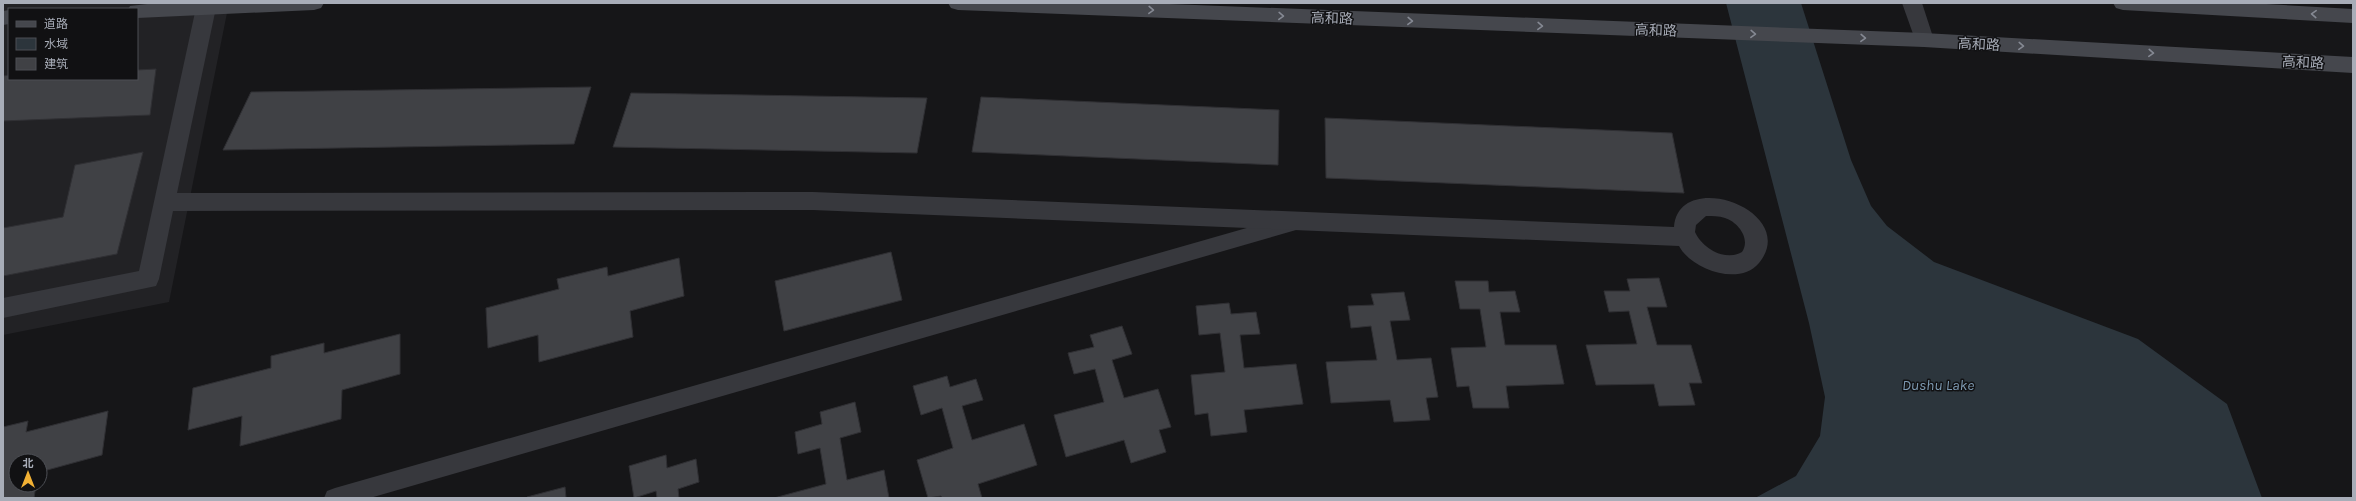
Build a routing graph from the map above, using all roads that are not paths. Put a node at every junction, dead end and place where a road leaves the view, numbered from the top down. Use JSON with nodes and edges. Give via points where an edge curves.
{"nodes":[{"id":1,"x":314,"y":3,"type":"edge"},
{"id":2,"x":958,"y":3,"type":"edge"},
{"id":3,"x":1912,"y":3,"type":"edge"},
{"id":4,"x":2123,"y":3,"type":"edge"},
{"id":5,"x":207,"y":5,"type":"edge"},
{"id":6,"x":138,"y":10,"type":"edge"},
{"id":7,"x":2353,"y":16,"type":"edge"},
{"id":8,"x":1924,"y":40,"type":"junction"},
{"id":9,"x":2353,"y":65,"type":"edge"},
{"id":10,"x":164,"y":202,"type":"junction"},
{"id":11,"x":1303,"y":220,"type":"junction"},
{"id":12,"x":1686,"y":237,"type":"dead end"},
{"id":13,"x":3,"y":308,"type":"edge"},
{"id":14,"x":335,"y":498,"type":"edge"}],
"edges":[{"from":1,"to":5,"type":"main road"},
{"from":2,"to":8,"type":"main road","name":"高和路","one_way":true},
{"from":3,"to":8,"type":"street"},
{"from":7,"to":4,"type":"main road","one_way":true},
{"from":5,"to":6,"type":"main road"},
{"from":5,"to":10,"type":"street"},
{"from":8,"to":9,"type":"main road","name":"高和路","one_way":true},
{"from":10,"to":11,"type":"street","via":[[813,201]]},
{"from":10,"to":13,"type":"street","via":[[148,279]]},
{"from":11,"to":12,"type":"street"},
{"from":11,"to":14,"type":"lane"}]}
